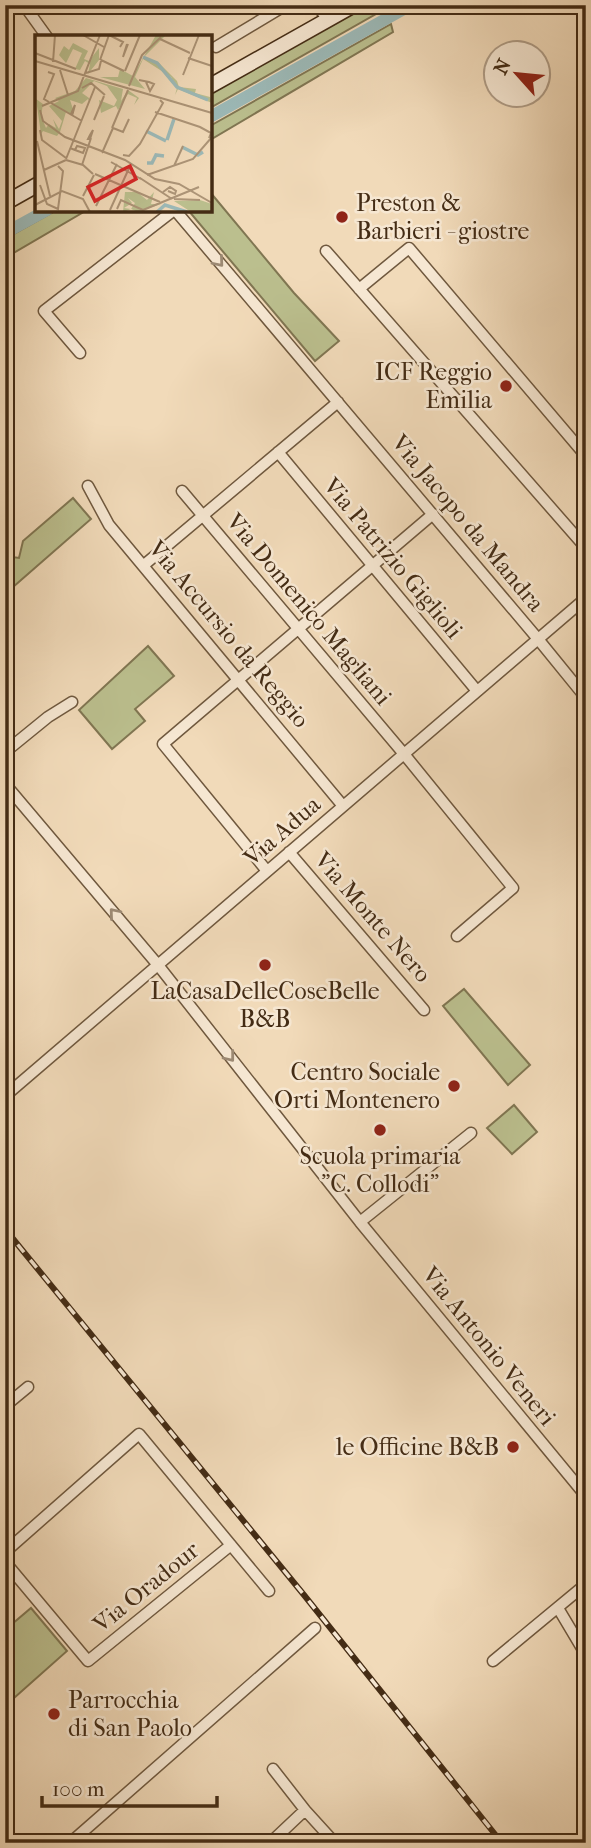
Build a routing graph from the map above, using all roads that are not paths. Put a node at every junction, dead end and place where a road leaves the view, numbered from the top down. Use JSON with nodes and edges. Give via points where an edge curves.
{"nodes":[{"id":1,"x":24,"y":5,"type":"edge"},
{"id":2,"x":286,"y":5,"type":"edge"},
{"id":3,"x":316,"y":5,"type":"edge"},
{"id":4,"x":354,"y":5,"type":"edge"},
{"id":5,"x":329,"y":20,"type":"junction"},
{"id":6,"x":46,"y":35,"type":"edge"},
{"id":7,"x":216,"y":47,"type":"dead end"},
{"id":8,"x":212,"y":85,"type":"edge"},
{"id":9,"x":35,"y":186,"type":"edge"},
{"id":10,"x":5,"y":203,"type":"edge"},
{"id":11,"x":172,"y":212,"type":"edge"},
{"id":12,"x":177,"y":212,"type":"edge"},
{"id":13,"x":326,"y":251,"type":"dead end"},
{"id":14,"x":359,"y":289,"type":"junction"},
{"id":15,"x":80,"y":353,"type":"dead end"},
{"id":16,"x":338,"y":402,"type":"junction"},
{"id":17,"x":278,"y":452,"type":"junction"},
{"id":18,"x":586,"y":456,"type":"edge"},
{"id":19,"x":88,"y":486,"type":"dead end"},
{"id":20,"x":182,"y":491,"type":"dead end"},
{"id":21,"x":433,"y":514,"type":"junction"},
{"id":22,"x":203,"y":516,"type":"junction"},
{"id":23,"x":586,"y":548,"type":"edge"},
{"id":24,"x":144,"y":565,"type":"junction"},
{"id":25,"x":372,"y":566,"type":"junction"},
{"id":26,"x":586,"y":598,"type":"edge"},
{"id":27,"x":298,"y":629,"type":"junction"},
{"id":28,"x":538,"y":639,"type":"junction"},
{"id":29,"x":240,"y":679,"type":"junction"},
{"id":30,"x":477,"y":691,"type":"junction"},
{"id":31,"x":586,"y":698,"type":"edge"},
{"id":32,"x":72,"y":702,"type":"dead end"},
{"id":33,"x":5,"y":752,"type":"edge"},
{"id":34,"x":404,"y":754,"type":"junction"},
{"id":35,"x":5,"y":784,"type":"edge"},
{"id":36,"x":343,"y":806,"type":"junction"},
{"id":37,"x":289,"y":852,"type":"junction"},
{"id":38,"x":267,"y":871,"type":"junction"},
{"id":39,"x":457,"y":936,"type":"dead end"},
{"id":40,"x":158,"y":965,"type":"junction"},
{"id":41,"x":424,"y":1010,"type":"dead end"},
{"id":42,"x":5,"y":1096,"type":"edge"},
{"id":43,"x":471,"y":1133,"type":"dead end"},
{"id":44,"x":360,"y":1222,"type":"junction"},
{"id":45,"x":28,"y":1388,"type":"dead end"},
{"id":46,"x":5,"y":1406,"type":"edge"},
{"id":47,"x":586,"y":1496,"type":"edge"},
{"id":48,"x":231,"y":1545,"type":"junction"},
{"id":49,"x":5,"y":1552,"type":"edge"},
{"id":50,"x":5,"y":1562,"type":"edge"},
{"id":51,"x":586,"y":1584,"type":"edge"},
{"id":52,"x":269,"y":1591,"type":"dead end"},
{"id":53,"x":558,"y":1608,"type":"junction"},
{"id":54,"x":315,"y":1628,"type":"dead end"},
{"id":55,"x":586,"y":1655,"type":"edge"},
{"id":56,"x":493,"y":1661,"type":"dead end"},
{"id":57,"x":273,"y":1769,"type":"dead end"},
{"id":58,"x":304,"y":1810,"type":"junction"},
{"id":59,"x":70,"y":1843,"type":"edge"},
{"id":60,"x":270,"y":1843,"type":"edge"},
{"id":61,"x":335,"y":1843,"type":"edge"}],
"edges":[{"from":1,"to":6,"type":"street"},
{"from":2,"to":7,"type":"street"},
{"from":3,"to":5,"type":"street"},
{"from":4,"to":5,"type":"main road"},
{"from":5,"to":8,"type":"main road"},
{"from":9,"to":10,"type":"main road"},
{"from":11,"to":15,"type":"street","name":"Via Jacopo da Mandra","via":[[44,310]]},
{"from":12,"to":16,"type":"street","name":"Via Jacopo da Mandra","one_way":true},
{"from":13,"to":14,"type":"street"},
{"from":14,"to":18,"type":"street","via":[[409,248]]},
{"from":14,"to":23,"type":"street"},
{"from":16,"to":17,"type":"street"},
{"from":16,"to":21,"type":"street","name":"Via Jacopo da Mandra"},
{"from":17,"to":22,"type":"street"},
{"from":17,"to":25,"type":"street","name":"Via Patrizio Giglioli"},
{"from":19,"to":24,"type":"street","name":"Via Accursio da Reggio","via":[[109,525]]},
{"from":20,"to":22,"type":"street","name":"Via Domenico Magliani"},
{"from":21,"to":25,"type":"street"},
{"from":21,"to":28,"type":"street","name":"Via Jacopo da Mandra"},
{"from":22,"to":24,"type":"street"},
{"from":22,"to":27,"type":"street","name":"Via Domenico Magliani"},
{"from":24,"to":29,"type":"street","name":"Via Accursio da Reggio"},
{"from":25,"to":27,"type":"street"},
{"from":25,"to":30,"type":"street","name":"Via Patrizio Giglioli"},
{"from":26,"to":28,"type":"street","name":"Via Adua"},
{"from":27,"to":29,"type":"street"},
{"from":27,"to":34,"type":"street","name":"Via Domenico Magliani"},
{"from":28,"to":30,"type":"street","name":"Via Adua"},
{"from":28,"to":31,"type":"street","name":"Via Jacopo da Mandra"},
{"from":29,"to":36,"type":"street","name":"Via Accursio da Reggio"},
{"from":29,"to":38,"type":"street","via":[[163,744]]},
{"from":30,"to":34,"type":"street","name":"Via Adua"},
{"from":32,"to":33,"type":"street"},
{"from":34,"to":36,"type":"street","name":"Via Adua"},
{"from":34,"to":39,"type":"street","name":"Via Domenico Magliani","via":[[513,888]]},
{"from":40,"to":35,"type":"street","name":"Via Antonio Veneri","one_way":true},
{"from":36,"to":37,"type":"street","name":"Via Adua"},
{"from":37,"to":38,"type":"street","name":"Via Adua"},
{"from":37,"to":41,"type":"street","name":"Via Monte Nero"},
{"from":38,"to":40,"type":"street","name":"Via Adua"},
{"from":40,"to":42,"type":"street","name":"Via Adua"},
{"from":40,"to":44,"type":"street","name":"Via Antonio Veneri","one_way":true},
{"from":43,"to":44,"type":"street"},
{"from":44,"to":47,"type":"street","name":"Via Antonio Veneri"},
{"from":45,"to":46,"type":"street"},
{"from":48,"to":49,"type":"street","via":[[139,1434]]},
{"from":48,"to":50,"type":"street","name":"Via Oradour","via":[[88,1661]]},
{"from":48,"to":52,"type":"street"},
{"from":51,"to":53,"type":"street"},
{"from":53,"to":55,"type":"street"},
{"from":53,"to":56,"type":"street"},
{"from":54,"to":59,"type":"street"},
{"from":57,"to":58,"type":"street"},
{"from":58,"to":60,"type":"street"},
{"from":58,"to":61,"type":"street"}]}
